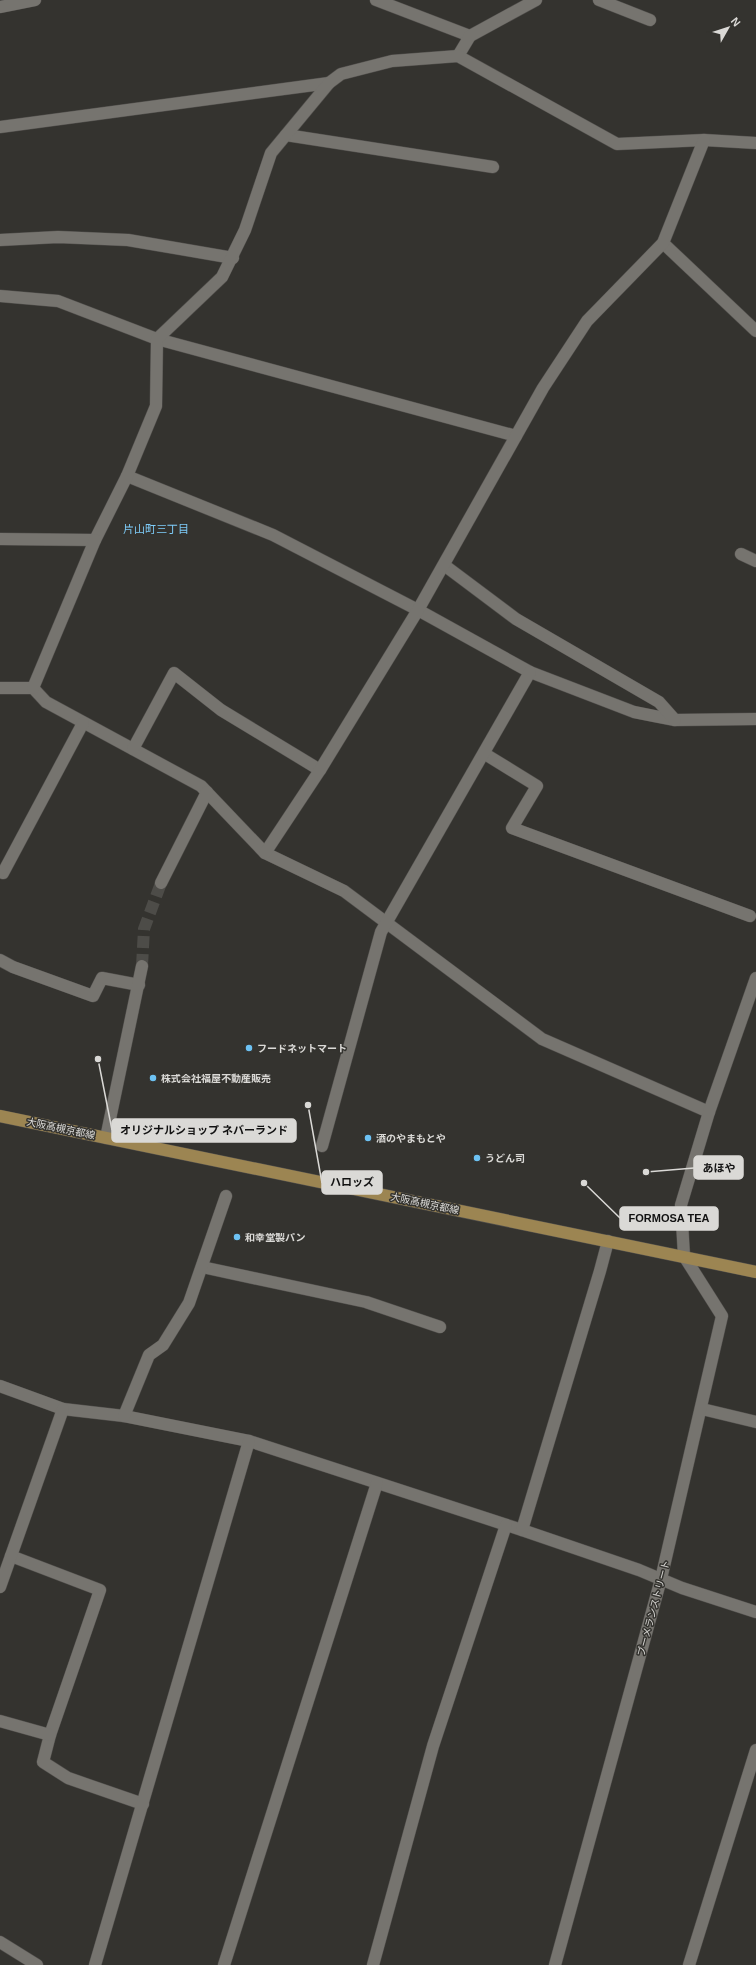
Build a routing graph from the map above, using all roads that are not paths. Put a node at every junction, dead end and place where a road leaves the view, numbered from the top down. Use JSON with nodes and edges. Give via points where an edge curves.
{"nodes":[{"id":1,"x":35,"y":0,"type":"edge"},
{"id":2,"x":376,"y":0,"type":"edge"},
{"id":3,"x":536,"y":0,"type":"edge"},
{"id":4,"x":599,"y":0,"type":"edge"},
{"id":5,"x":0,"y":7,"type":"edge"},
{"id":6,"x":650,"y":20,"type":"dead end"},
{"id":7,"x":470,"y":36,"type":"junction"},
{"id":8,"x":458,"y":56,"type":"junction"},
{"id":9,"x":329,"y":83,"type":"junction"},
{"id":10,"x":0,"y":126,"type":"edge"},
{"id":11,"x":286,"y":135,"type":"junction"},
{"id":12,"x":704,"y":140,"type":"junction"},
{"id":13,"x":756,"y":143,"type":"edge"},
{"id":14,"x":493,"y":167,"type":"dead end"},
{"id":15,"x":0,"y":240,"type":"edge"},
{"id":16,"x":663,"y":243,"type":"junction"},
{"id":17,"x":233,"y":258,"type":"junction"},
{"id":18,"x":0,"y":296,"type":"edge"},
{"id":19,"x":756,"y":331,"type":"edge"},
{"id":20,"x":157,"y":339,"type":"junction"},
{"id":21,"x":516,"y":436,"type":"junction"},
{"id":22,"x":127,"y":476,"type":"junction"},
{"id":23,"x":0,"y":539,"type":"edge"},
{"id":24,"x":96,"y":540,"type":"junction"},
{"id":25,"x":741,"y":554,"type":"dead end"},
{"id":26,"x":756,"y":560,"type":"edge"},
{"id":27,"x":444,"y":565,"type":"junction"},
{"id":28,"x":418,"y":610,"type":"junction"},
{"id":29,"x":530,"y":672,"type":"junction"},
{"id":30,"x":0,"y":688,"type":"edge"},
{"id":31,"x":33,"y":688,"type":"junction"},
{"id":32,"x":756,"y":719,"type":"edge"},
{"id":33,"x":675,"y":720,"type":"junction"},
{"id":34,"x":82,"y":723,"type":"junction"},
{"id":35,"x":133,"y":749,"type":"junction"},
{"id":36,"x":485,"y":754,"type":"junction"},
{"id":37,"x":320,"y":770,"type":"junction"},
{"id":38,"x":207,"y":792,"type":"junction"},
{"id":39,"x":265,"y":853,"type":"junction"},
{"id":40,"x":0,"y":872,"type":"edge"},
{"id":41,"x":161,"y":883,"type":"tunnel mouth"},
{"id":42,"x":750,"y":916,"type":"dead end"},
{"id":43,"x":386,"y":922,"type":"junction"},
{"id":44,"x":0,"y":960,"type":"edge"},
{"id":45,"x":142,"y":966,"type":"tunnel mouth"},
{"id":46,"x":756,"y":978,"type":"edge"},
{"id":47,"x":139,"y":985,"type":"junction"},
{"id":48,"x":709,"y":1112,"type":"junction"},
{"id":49,"x":0,"y":1116,"type":"edge"},
{"id":50,"x":106,"y":1138,"type":"junction"},
{"id":51,"x":322,"y":1146,"type":"dead end"},
{"id":52,"x":226,"y":1196,"type":"dead end"},
{"id":53,"x":608,"y":1241,"type":"junction"},
{"id":54,"x":684,"y":1256,"type":"junction"},
{"id":55,"x":202,"y":1267,"type":"junction"},
{"id":56,"x":756,"y":1272,"type":"edge"},
{"id":57,"x":440,"y":1326,"type":"dead end"},
{"id":58,"x":0,"y":1386,"type":"edge"},
{"id":59,"x":63,"y":1409,"type":"junction"},
{"id":60,"x":702,"y":1409,"type":"junction"},
{"id":61,"x":124,"y":1416,"type":"junction"},
{"id":62,"x":756,"y":1422,"type":"edge"},
{"id":63,"x":249,"y":1441,"type":"junction"},
{"id":64,"x":377,"y":1483,"type":"junction"},
{"id":65,"x":506,"y":1525,"type":"junction"},
{"id":66,"x":522,"y":1530,"type":"junction"},
{"id":67,"x":11,"y":1556,"type":"junction"},
{"id":68,"x":661,"y":1579,"type":"junction"},
{"id":69,"x":0,"y":1587,"type":"edge"},
{"id":70,"x":756,"y":1612,"type":"edge"},
{"id":71,"x":0,"y":1721,"type":"edge"},
{"id":72,"x":50,"y":1735,"type":"junction"},
{"id":73,"x":756,"y":1750,"type":"edge"},
{"id":74,"x":143,"y":1804,"type":"junction"},
{"id":75,"x":0,"y":1942,"type":"edge"},
{"id":76,"x":37,"y":1965,"type":"edge"},
{"id":77,"x":95,"y":1965,"type":"edge"},
{"id":78,"x":224,"y":1965,"type":"edge"},
{"id":79,"x":373,"y":1965,"type":"edge"},
{"id":80,"x":555,"y":1965,"type":"edge"},
{"id":81,"x":688,"y":1965,"type":"edge"}],
"edges":[{"from":1,"to":5,"type":"street"},
{"from":2,"to":7,"type":"street"},
{"from":3,"to":7,"type":"street"},
{"from":4,"to":6,"type":"street"},
{"from":7,"to":8,"type":"street"},
{"from":8,"to":9,"type":"street","via":[[392,61],[341,74]]},
{"from":8,"to":12,"type":"street","via":[[617,144]]},
{"from":9,"to":10,"type":"street"},
{"from":9,"to":11,"type":"street"},
{"from":11,"to":14,"type":"street"},
{"from":11,"to":17,"type":"street","via":[[271,153]]},
{"from":12,"to":13,"type":"street"},
{"from":12,"to":16,"type":"street"},
{"from":15,"to":17,"type":"street","via":[[58,237],[128,240]]},
{"from":16,"to":19,"type":"street"},
{"from":16,"to":21,"type":"street","via":[[587,321],[543,388]]},
{"from":17,"to":20,"type":"street","via":[[222,277]]},
{"from":18,"to":20,"type":"street","via":[[58,301]]},
{"from":20,"to":21,"type":"street"},
{"from":20,"to":22,"type":"street","via":[[156,406]]},
{"from":21,"to":27,"type":"street"},
{"from":22,"to":24,"type":"street"},
{"from":22,"to":28,"type":"street","via":[[273,535]]},
{"from":23,"to":24,"type":"street"},
{"from":24,"to":31,"type":"street"},
{"from":25,"to":26,"type":"street"},
{"from":27,"to":28,"type":"street"},
{"from":27,"to":33,"type":"street","via":[[516,619],[659,702]]},
{"from":28,"to":29,"type":"street"},
{"from":28,"to":37,"type":"street"},
{"from":29,"to":33,"type":"street","via":[[634,712]]},
{"from":29,"to":36,"type":"street"},
{"from":30,"to":31,"type":"street"},
{"from":31,"to":34,"type":"street","via":[[46,702]]},
{"from":32,"to":33,"type":"street"},
{"from":34,"to":35,"type":"street"},
{"from":34,"to":40,"type":"street","via":[[3,873]]},
{"from":35,"to":37,"type":"street","via":[[174,673],[221,710]]},
{"from":35,"to":38,"type":"street","via":[[201,786]]},
{"from":36,"to":42,"type":"street","via":[[537,786],[512,828]]},
{"from":36,"to":43,"type":"street"},
{"from":37,"to":39,"type":"street"},
{"from":38,"to":39,"type":"street"},
{"from":38,"to":41,"type":"street"},
{"from":39,"to":43,"type":"street","via":[[344,891]]},
{"from":43,"to":48,"type":"street","via":[[542,1039]]},
{"from":43,"to":51,"type":"street","via":[[381,932]]},
{"from":44,"to":47,"type":"street","via":[[13,968],[93,996],[102,978]]},
{"from":45,"to":47,"type":"street"},
{"from":46,"to":48,"type":"street"},
{"from":47,"to":50,"type":"street"},
{"from":48,"to":54,"type":"street","via":[[682,1205]]},
{"from":49,"to":50,"type":"main road","name":"大阪高槻京都線"},
{"from":50,"to":53,"type":"main road","name":"大阪高槻京都線"},
{"from":52,"to":55,"type":"street"},
{"from":53,"to":54,"type":"main road","name":"大阪高槻京都線"},
{"from":53,"to":66,"type":"street"},
{"from":54,"to":56,"type":"main road","name":"大阪高槻京都線"},
{"from":54,"to":60,"type":"street","name":"ブーメランストリート","via":[[722,1316]]},
{"from":55,"to":57,"type":"street","via":[[366,1302]]},
{"from":55,"to":61,"type":"street","via":[[190,1303],[163,1345],[149,1355]]},
{"from":58,"to":59,"type":"street"},
{"from":59,"to":61,"type":"street"},
{"from":59,"to":67,"type":"street"},
{"from":60,"to":62,"type":"street"},
{"from":60,"to":68,"type":"street","name":"ブーメランストリート"},
{"from":61,"to":63,"type":"street"},
{"from":63,"to":64,"type":"street"},
{"from":63,"to":74,"type":"street"},
{"from":64,"to":65,"type":"street"},
{"from":64,"to":78,"type":"street"},
{"from":65,"to":66,"type":"street"},
{"from":65,"to":79,"type":"street","via":[[433,1746]]},
{"from":66,"to":68,"type":"street"},
{"from":67,"to":69,"type":"street"},
{"from":67,"to":72,"type":"street","via":[[100,1590]]},
{"from":68,"to":70,"type":"street"},
{"from":68,"to":80,"type":"street","name":"ブーメランストリート"},
{"from":71,"to":72,"type":"street"},
{"from":72,"to":74,"type":"street","via":[[43,1762],[68,1778]]},
{"from":73,"to":81,"type":"street"},
{"from":74,"to":77,"type":"street"},
{"from":75,"to":76,"type":"street"}]}
